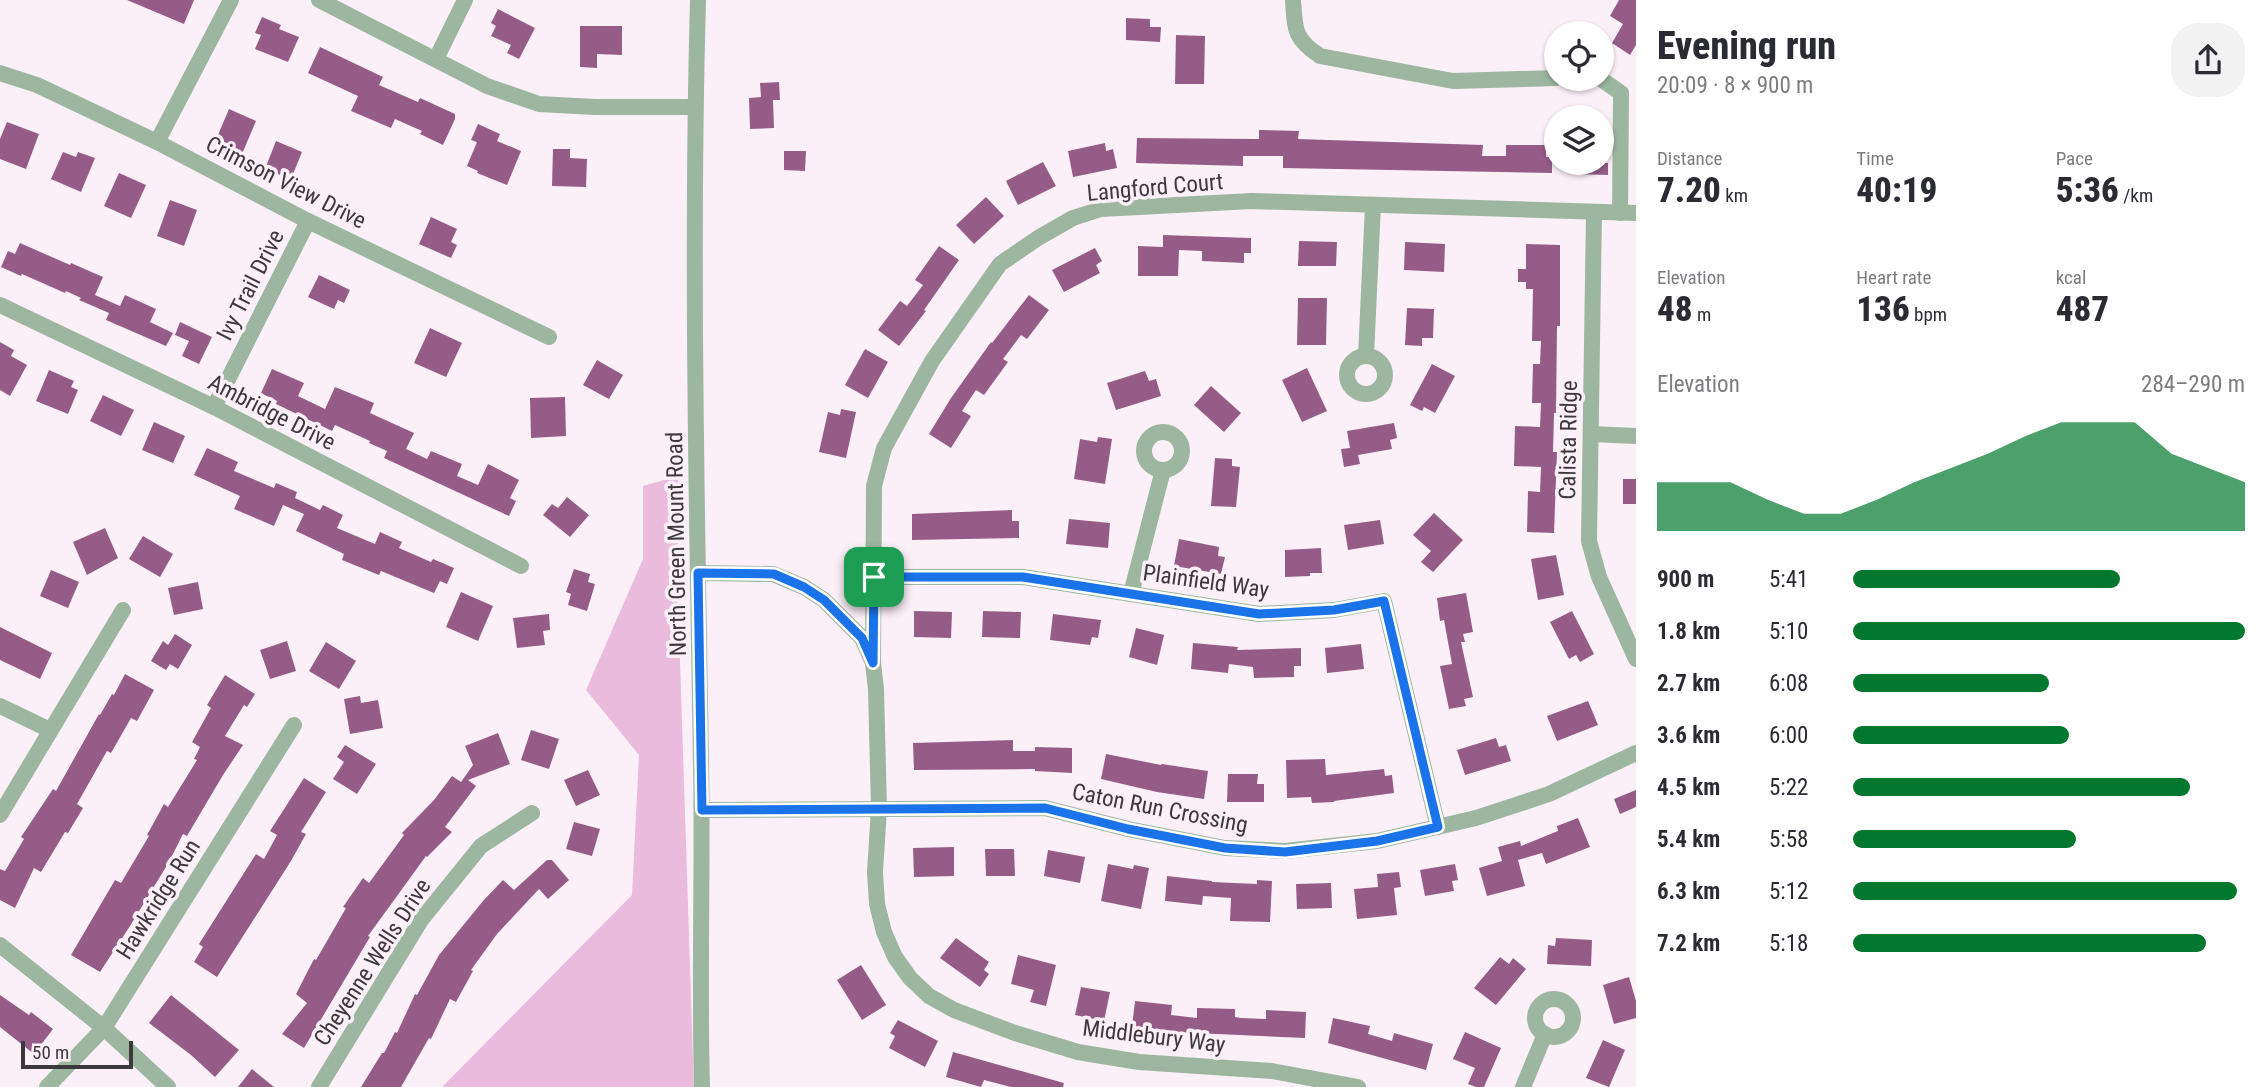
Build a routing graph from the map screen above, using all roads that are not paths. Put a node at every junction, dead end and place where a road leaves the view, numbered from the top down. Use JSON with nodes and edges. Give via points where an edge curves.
{"nodes":[{"id":1,"x":232,"y":0,"type":"edge"},
{"id":2,"x":319,"y":0,"type":"edge"},
{"id":3,"x":465,"y":0,"type":"edge"},
{"id":4,"x":698,"y":0,"type":"edge"},
{"id":5,"x":1293,"y":0,"type":"edge"},
{"id":6,"x":436,"y":59,"type":"junction"},
{"id":7,"x":0,"y":73,"type":"edge"},
{"id":8,"x":1544,"y":78,"type":"edge"},
{"id":9,"x":1614,"y":88,"type":"edge"},
{"id":10,"x":695,"y":107,"type":"junction"},
{"id":11,"x":157,"y":142,"type":"junction"},
{"id":12,"x":1373,"y":205,"type":"junction"},
{"id":13,"x":1594,"y":212,"type":"junction"},
{"id":14,"x":1628,"y":213,"type":"edge"},
{"id":15,"x":308,"y":221,"type":"junction"},
{"id":16,"x":0,"y":305,"type":"edge"},
{"id":17,"x":549,"y":337,"type":"dead end"},
{"id":18,"x":1366,"y":356,"type":"dead end"},
{"id":19,"x":214,"y":407,"type":"junction"},
{"id":20,"x":1591,"y":434,"type":"junction"},
{"id":21,"x":1636,"y":436,"type":"edge"},
{"id":22,"x":1163,"y":470,"type":"dead end"},
{"id":23,"x":521,"y":566,"type":"dead end"},
{"id":24,"x":698,"y":573,"type":"junction"},
{"id":25,"x":874,"y":577,"type":"junction"},
{"id":26,"x":1131,"y":594,"type":"junction"},
{"id":27,"x":123,"y":610,"type":"dead end"},
{"id":28,"x":1636,"y":659,"type":"edge"},
{"id":29,"x":873,"y":663,"type":"junction"},
{"id":30,"x":0,"y":706,"type":"edge"},
{"id":31,"x":295,"y":725,"type":"dead end"},
{"id":32,"x":50,"y":730,"type":"junction"},
{"id":33,"x":1636,"y":752,"type":"edge"},
{"id":34,"x":879,"y":809,"type":"junction"},
{"id":35,"x":702,"y":810,"type":"junction"},
{"id":36,"x":532,"y":813,"type":"dead end"},
{"id":37,"x":0,"y":815,"type":"edge"},
{"id":38,"x":1438,"y":827,"type":"junction"},
{"id":39,"x":0,"y":945,"type":"edge"},
{"id":40,"x":104,"y":1028,"type":"junction"},
{"id":41,"x":1545,"y":1034,"type":"dead end"},
{"id":42,"x":47,"y":1087,"type":"edge"},
{"id":43,"x":168,"y":1087,"type":"edge"},
{"id":44,"x":319,"y":1087,"type":"edge"},
{"id":45,"x":702,"y":1087,"type":"edge"},
{"id":46,"x":1358,"y":1087,"type":"edge"},
{"id":47,"x":1523,"y":1087,"type":"edge"}],
"edges":[{"from":1,"to":11,"type":"street"},
{"from":2,"to":6,"type":"street"},
{"from":3,"to":6,"type":"street"},
{"from":4,"to":10,"type":"street","name":"North Green Mount Road"},
{"from":5,"to":8,"type":"street","via":[[1295,29],[1304,46],[1320,56],[1453,81]]},
{"from":6,"to":10,"type":"street","via":[[487,86],[539,104]]},
{"from":7,"to":11,"type":"street","name":"Crimson View Drive","via":[[37,85]]},
{"from":9,"to":14,"type":"street","via":[[1621,93]]},
{"from":10,"to":24,"type":"street","name":"North Green Mount Road"},
{"from":11,"to":15,"type":"street","name":"Crimson View Drive"},
{"from":12,"to":13,"type":"street","name":"Langford Court"},
{"from":12,"to":18,"type":"street"},
{"from":12,"to":25,"type":"street","name":"Langford Court","via":[[1252,201],[1101,209],[1038,237],[1000,264],[932,361],[884,448],[874,486]]},
{"from":13,"to":14,"type":"street","name":"Langford Court"},
{"from":13,"to":20,"type":"street","name":"Calista Ridge"},
{"from":15,"to":17,"type":"street","name":"Crimson View Drive"},
{"from":15,"to":19,"type":"street","name":"Ivy Trail Drive"},
{"from":16,"to":19,"type":"street","name":"Ambridge Drive"},
{"from":19,"to":23,"type":"street","name":"Ambridge Drive"},
{"from":20,"to":21,"type":"street"},
{"from":20,"to":28,"type":"street","name":"Calista Ridge","via":[[1589,541],[1599,577]]},
{"from":22,"to":26,"type":"street"},
{"from":24,"to":29,"type":"street","name":"Middlebury Way","via":[[774,574],[804,587],[862,638]]},
{"from":24,"to":35,"type":"street","name":"North Green Mount Road"},
{"from":25,"to":26,"type":"street","name":"Plainfield Way","via":[[1023,577]]},
{"from":25,"to":29,"type":"street","name":"Langford Court"},
{"from":26,"to":38,"type":"street","name":"Plainfield Way","via":[[1259,614],[1334,610],[1384,601]]},
{"from":27,"to":32,"type":"street"},
{"from":29,"to":34,"type":"street","name":"Middlebury Way"},
{"from":30,"to":32,"type":"street"},
{"from":31,"to":40,"type":"street","name":"Hawkridge Run"},
{"from":32,"to":37,"type":"street"},
{"from":33,"to":38,"type":"street","name":"Caton Run Crossing","via":[[1549,794]]},
{"from":34,"to":35,"type":"street","name":"Caton Run Crossing"},
{"from":34,"to":38,"type":"street","name":"Caton Run Crossing","via":[[1045,808],[1225,848],[1285,852],[1377,841]]},
{"from":34,"to":46,"type":"street","name":"Middlebury Way","via":[[875,872],[884,932],[895,957],[929,996],[1015,1033],[1078,1052],[1139,1062],[1272,1071]]},
{"from":35,"to":45,"type":"street","name":"North Green Mount Road"},
{"from":36,"to":44,"type":"street","name":"Cheyenne Wells Drive","via":[[481,846],[421,920]]},
{"from":39,"to":40,"type":"street"},
{"from":40,"to":42,"type":"street","name":"Hawkridge Run"},
{"from":40,"to":43,"type":"street"},
{"from":41,"to":47,"type":"street"}]}
